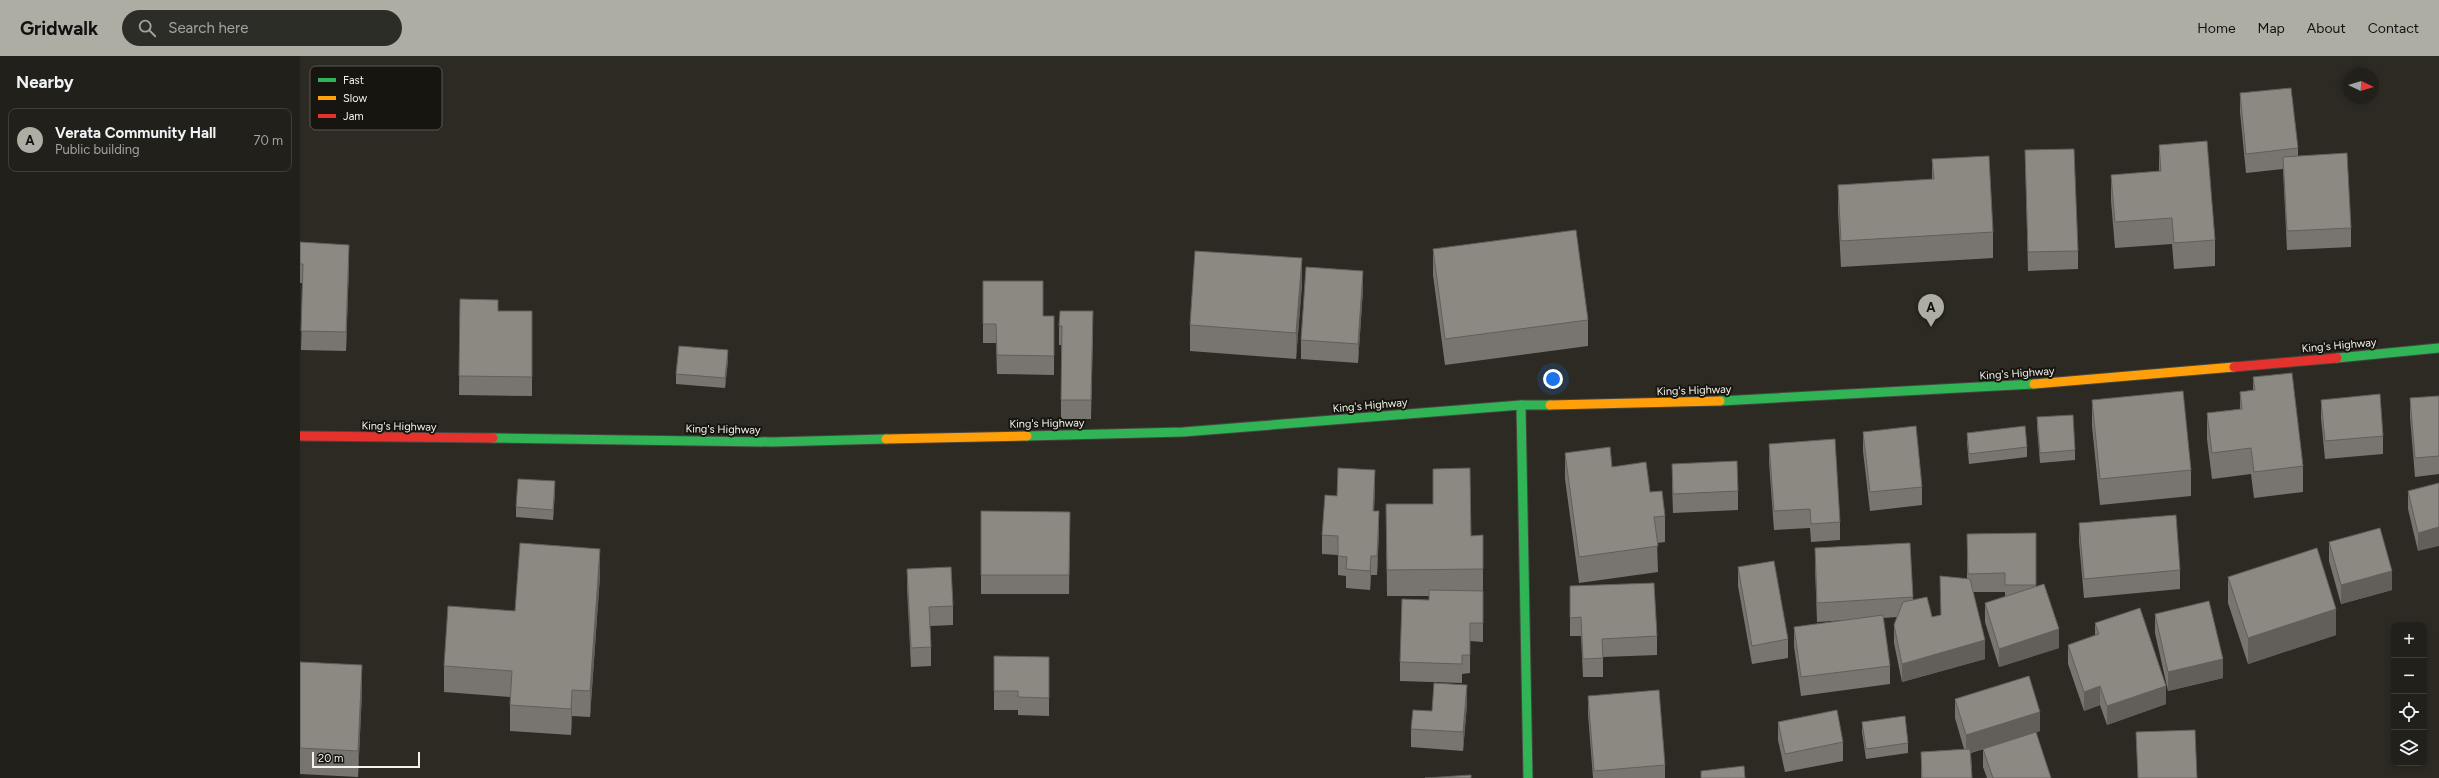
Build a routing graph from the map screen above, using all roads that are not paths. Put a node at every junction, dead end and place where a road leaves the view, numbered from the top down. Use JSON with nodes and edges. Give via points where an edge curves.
{"nodes":[{"id":1,"x":2439,"y":348,"type":"edge"},
{"id":2,"x":1521,"y":405,"type":"junction"},
{"id":3,"x":300,"y":436,"type":"edge"},
{"id":4,"x":1528,"y":778,"type":"edge"}],
"edges":[{"from":1,"to":2,"type":"main road","name":"King's Highway","via":[[2099,380],[1898,393],[1686,403]]},
{"from":2,"to":3,"type":"main road","name":"King's Highway","via":[[1183,432],[772,442]]},
{"from":2,"to":4,"type":"main road"}]}
